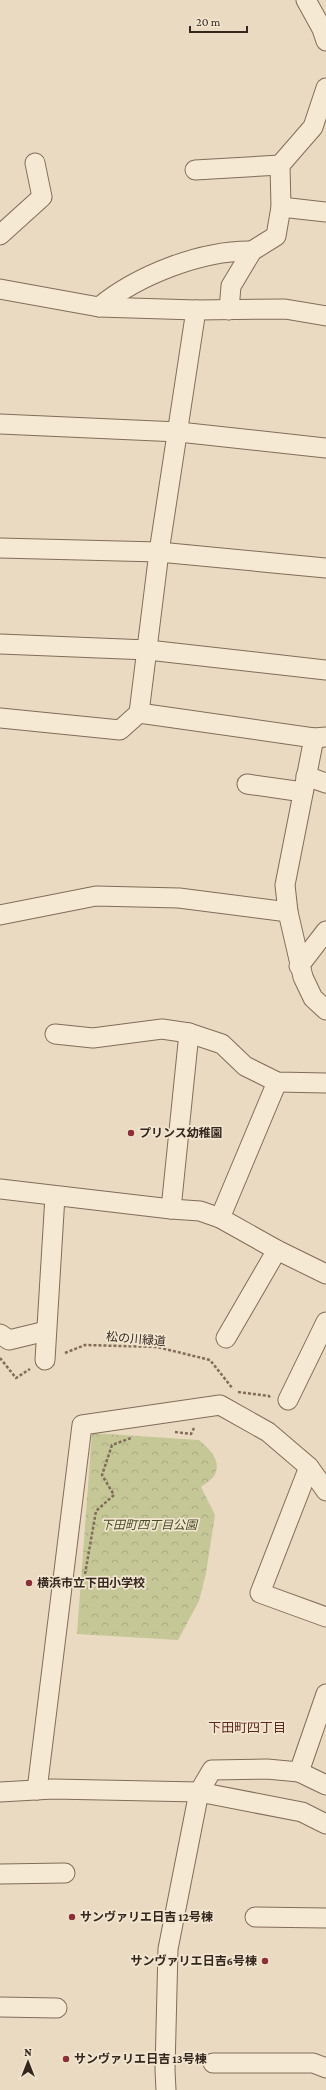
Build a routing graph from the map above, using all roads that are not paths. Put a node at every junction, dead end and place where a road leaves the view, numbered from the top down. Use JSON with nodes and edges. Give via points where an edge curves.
{"nodes":[{"id":1,"x":306,"y":0,"type":"edge"},
{"id":2,"x":326,"y":41,"type":"edge"},
{"id":3,"x":326,"y":88,"type":"edge"},
{"id":4,"x":35,"y":163,"type":"dead end"},
{"id":5,"x":280,"y":165,"type":"junction"},
{"id":6,"x":195,"y":170,"type":"dead end"},
{"id":7,"x":280,"y":207,"type":"junction"},
{"id":8,"x":326,"y":212,"type":"edge"},
{"id":9,"x":0,"y":235,"type":"edge"},
{"id":10,"x":252,"y":251,"type":"junction"},
{"id":11,"x":0,"y":289,"type":"edge"},
{"id":12,"x":99,"y":307,"type":"junction"},
{"id":13,"x":196,"y":310,"type":"junction"},
{"id":14,"x":229,"y":310,"type":"junction"},
{"id":15,"x":326,"y":316,"type":"edge"},
{"id":16,"x":0,"y":424,"type":"edge"},
{"id":17,"x":179,"y":432,"type":"junction"},
{"id":18,"x":326,"y":448,"type":"edge"},
{"id":19,"x":0,"y":548,"type":"edge"},
{"id":20,"x":159,"y":552,"type":"junction"},
{"id":21,"x":326,"y":568,"type":"edge"},
{"id":22,"x":0,"y":644,"type":"edge"},
{"id":23,"x":148,"y":650,"type":"junction"},
{"id":24,"x":326,"y":670,"type":"edge"},
{"id":25,"x":139,"y":713,"type":"junction"},
{"id":26,"x":0,"y":718,"type":"edge"},
{"id":27,"x":320,"y":737,"type":"edge"},
{"id":28,"x":326,"y":783,"type":"edge"},
{"id":29,"x":247,"y":784,"type":"dead end"},
{"id":30,"x":304,"y":784,"type":"junction"},
{"id":31,"x":288,"y":912,"type":"junction"},
{"id":32,"x":0,"y":915,"type":"edge"},
{"id":33,"x":326,"y":931,"type":"edge"},
{"id":34,"x":300,"y":966,"type":"junction"},
{"id":35,"x":326,"y":1010,"type":"edge"},
{"id":36,"x":188,"y":1033,"type":"junction"},
{"id":37,"x":55,"y":1034,"type":"dead end"},
{"id":38,"x":277,"y":1082,"type":"junction"},
{"id":39,"x":326,"y":1084,"type":"edge"},
{"id":40,"x":0,"y":1189,"type":"edge"},
{"id":41,"x":55,"y":1196,"type":"junction"},
{"id":42,"x":171,"y":1209,"type":"junction"},
{"id":43,"x":220,"y":1218,"type":"junction"},
{"id":44,"x":277,"y":1250,"type":"junction"},
{"id":45,"x":326,"y":1274,"type":"edge"},
{"id":46,"x":326,"y":1322,"type":"edge"},
{"id":47,"x":46,"y":1330,"type":"junction"},
{"id":48,"x":0,"y":1334,"type":"edge"},
{"id":49,"x":226,"y":1338,"type":"dead end"},
{"id":50,"x":45,"y":1360,"type":"road end"},
{"id":51,"x":280,"y":1400,"type":"road end"},
{"id":52,"x":309,"y":1467,"type":"junction"},
{"id":53,"x":326,"y":1491,"type":"edge"},
{"id":54,"x":326,"y":1617,"type":"edge"},
{"id":55,"x":326,"y":1694,"type":"edge"},
{"id":56,"x":300,"y":1772,"type":"junction"},
{"id":57,"x":326,"y":1785,"type":"edge"},
{"id":58,"x":37,"y":1790,"type":"junction"},
{"id":59,"x":0,"y":1792,"type":"edge"},
{"id":60,"x":199,"y":1792,"type":"junction"},
{"id":61,"x":326,"y":1824,"type":"edge"},
{"id":62,"x":65,"y":1873,"type":"dead end"},
{"id":63,"x":0,"y":1874,"type":"edge"},
{"id":64,"x":255,"y":1917,"type":"dead end"},
{"id":65,"x":326,"y":1918,"type":"edge"},
{"id":66,"x":0,"y":2007,"type":"edge"},
{"id":67,"x":57,"y":2008,"type":"dead end"},
{"id":68,"x":213,"y":2063,"type":"dead end"},
{"id":69,"x":326,"y":2068,"type":"edge"},
{"id":70,"x":166,"y":2090,"type":"edge"}],
"edges":[{"from":1,"to":2,"type":"street"},
{"from":3,"to":5,"type":"street","via":[[313,127]]},
{"from":4,"to":9,"type":"street","via":[[42,198]]},
{"from":5,"to":6,"type":"street"},
{"from":5,"to":7,"type":"street"},
{"from":7,"to":8,"type":"street"},
{"from":7,"to":10,"type":"street","via":[[276,236]]},
{"from":10,"to":12,"type":"street","via":[[236,251],[178,263],[115,294]]},
{"from":10,"to":14,"type":"street","via":[[231,286]]},
{"from":11,"to":12,"type":"street"},
{"from":12,"to":13,"type":"street"},
{"from":13,"to":14,"type":"street"},
{"from":13,"to":17,"type":"street"},
{"from":14,"to":15,"type":"street","via":[[286,309]]},
{"from":16,"to":17,"type":"street"},
{"from":17,"to":18,"type":"street"},
{"from":17,"to":20,"type":"street"},
{"from":19,"to":20,"type":"street"},
{"from":20,"to":21,"type":"street"},
{"from":20,"to":23,"type":"street"},
{"from":22,"to":23,"type":"street"},
{"from":23,"to":24,"type":"street"},
{"from":23,"to":25,"type":"street"},
{"from":25,"to":26,"type":"street","via":[[120,730]]},
{"from":25,"to":27,"type":"street"},
{"from":27,"to":30,"type":"street"},
{"from":28,"to":30,"type":"street"},
{"from":29,"to":30,"type":"street"},
{"from":30,"to":31,"type":"street","via":[[285,885]]},
{"from":31,"to":32,"type":"street","via":[[179,898],[96,896]]},
{"from":31,"to":34,"type":"street"},
{"from":33,"to":34,"type":"street"},
{"from":34,"to":35,"type":"street","via":[[313,998]]},
{"from":36,"to":37,"type":"street","via":[[162,1029],[93,1038]]},
{"from":36,"to":38,"type":"street","via":[[222,1044],[245,1066]]},
{"from":36,"to":42,"type":"street"},
{"from":38,"to":39,"type":"street"},
{"from":38,"to":43,"type":"street"},
{"from":40,"to":41,"type":"street"},
{"from":41,"to":42,"type":"street"},
{"from":41,"to":47,"type":"street"},
{"from":42,"to":43,"type":"street","via":[[200,1211]]},
{"from":43,"to":44,"type":"street"},
{"from":44,"to":45,"type":"street"},
{"from":44,"to":49,"type":"street"},
{"from":46,"to":51,"type":"street"},
{"from":47,"to":48,"type":"street","via":[[9,1340]]},
{"from":47,"to":50,"type":"street"},
{"from":52,"to":53,"type":"street"},
{"from":52,"to":54,"type":"street","via":[[260,1592]]},
{"from":52,"to":58,"type":"street","via":[[268,1432],[220,1405],[82,1425]]},
{"from":55,"to":56,"type":"street"},
{"from":56,"to":57,"type":"street"},
{"from":56,"to":60,"type":"street","via":[[267,1769],[212,1770]]},
{"from":58,"to":59,"type":"street"},
{"from":58,"to":60,"type":"street"},
{"from":60,"to":61,"type":"street","via":[[295,1810]]},
{"from":60,"to":70,"type":"street","via":[[168,1949]]},
{"from":62,"to":63,"type":"street"},
{"from":64,"to":65,"type":"street"},
{"from":66,"to":67,"type":"street"},
{"from":68,"to":69,"type":"street","via":[[313,2062]]}]}
